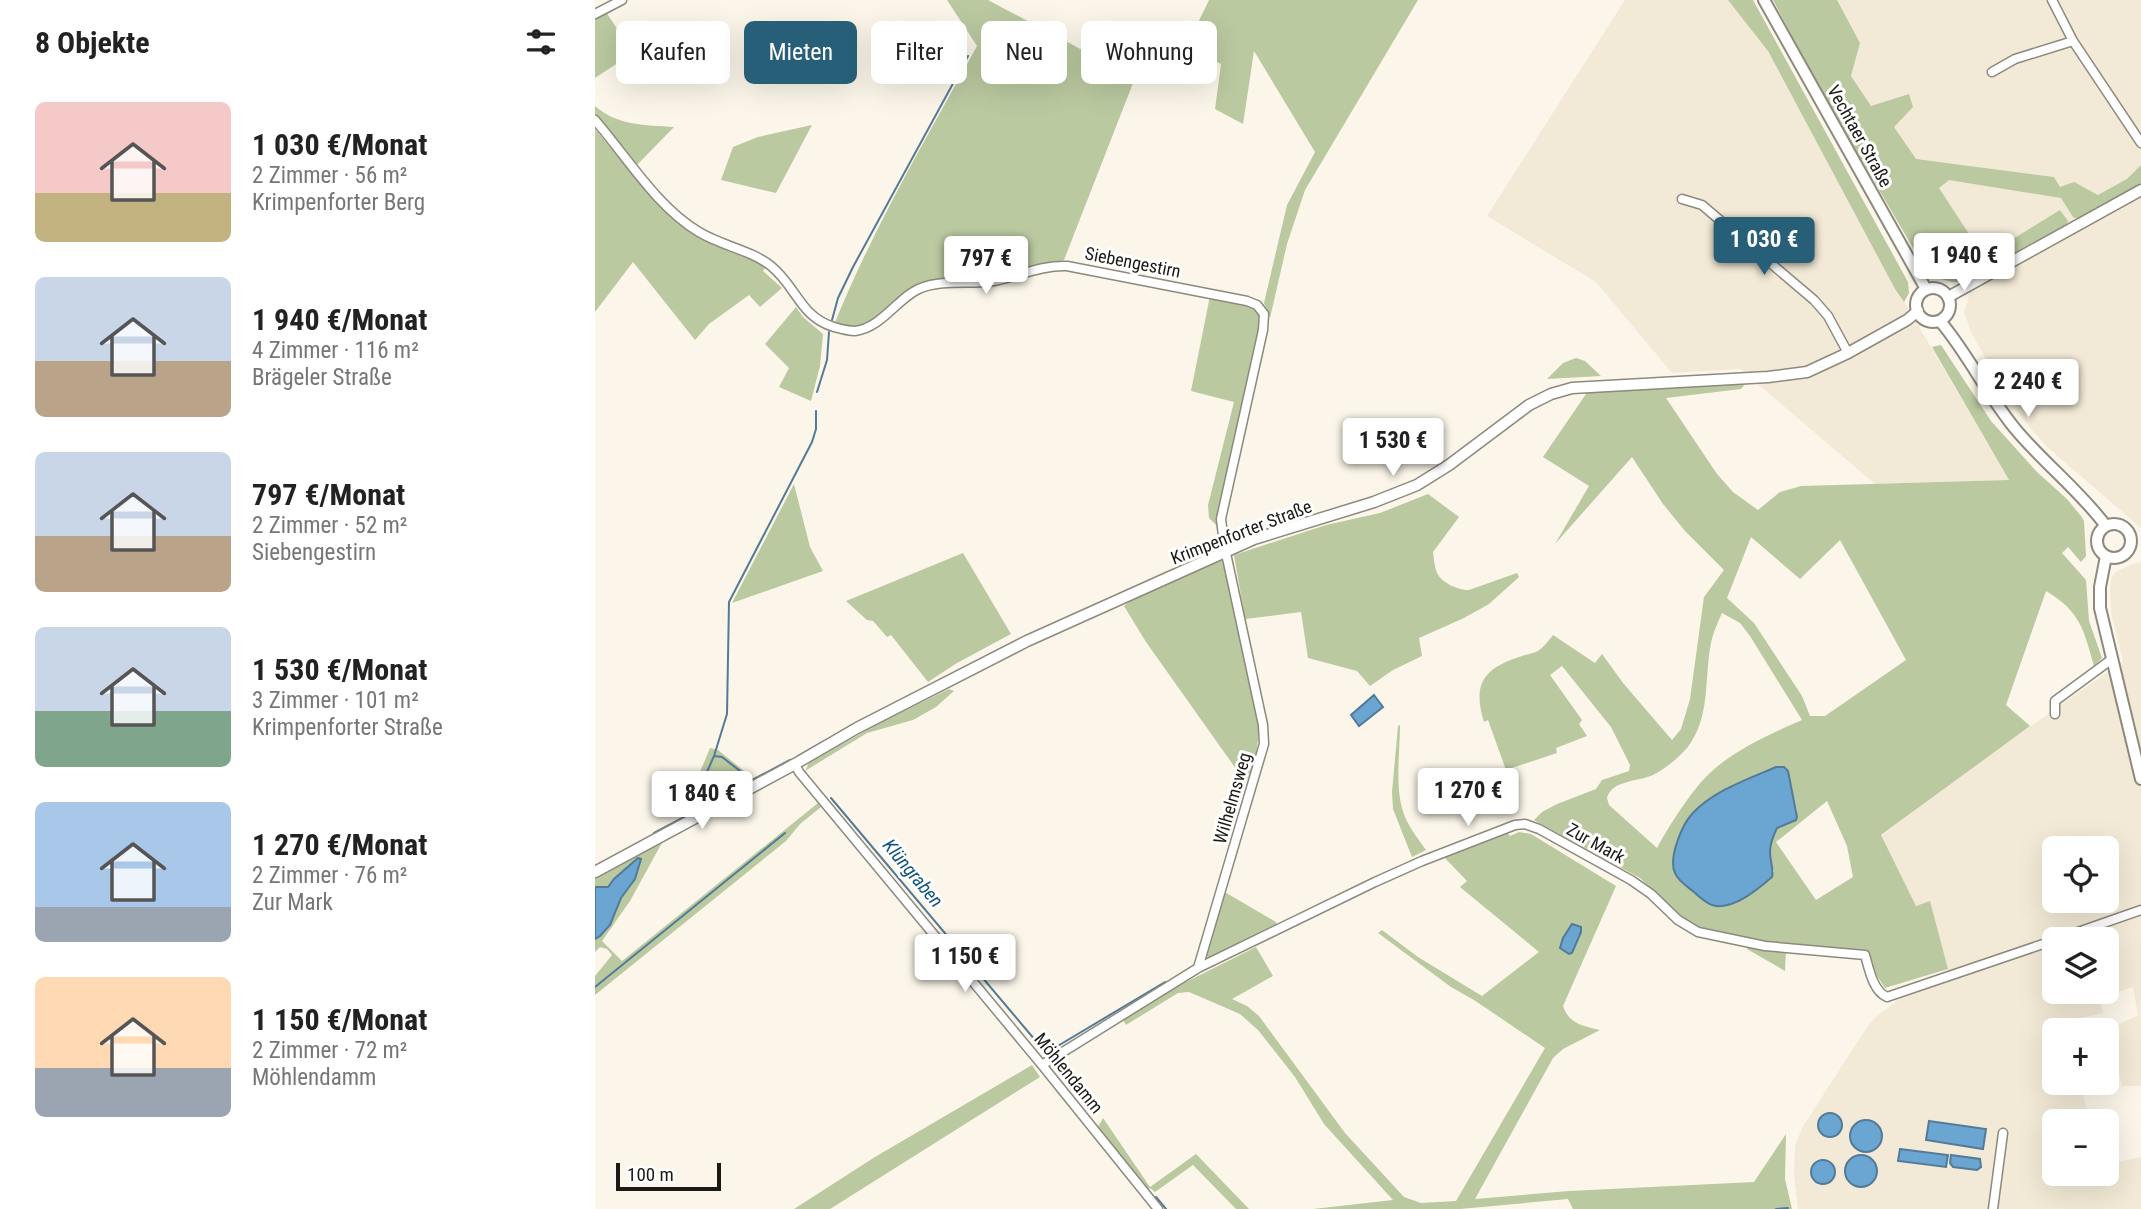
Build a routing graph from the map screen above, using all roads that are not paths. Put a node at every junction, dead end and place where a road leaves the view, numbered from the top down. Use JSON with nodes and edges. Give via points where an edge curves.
{"nodes":[{"id":1,"x":622,"y":0,"type":"edge"},
{"id":2,"x":1764,"y":0,"type":"edge"},
{"id":3,"x":2052,"y":0,"type":"edge"},
{"id":4,"x":595,"y":14,"type":"edge"},
{"id":5,"x":2073,"y":41,"type":"junction"},
{"id":6,"x":1992,"y":72,"type":"dead end"},
{"id":7,"x":595,"y":120,"type":"edge"},
{"id":8,"x":2141,"y":143,"type":"edge"},
{"id":9,"x":2141,"y":190,"type":"edge"},
{"id":10,"x":1682,"y":199,"type":"dead end"},
{"id":11,"x":1926,"y":289,"type":"junction"},
{"id":12,"x":1948,"y":297,"type":"junction"},
{"id":13,"x":1918,"y":312,"type":"junction"},
{"id":14,"x":1940,"y":321,"type":"junction"},
{"id":15,"x":1848,"y":353,"type":"junction"},
{"id":16,"x":2106,"y":526,"type":"junction"},
{"id":17,"x":2136,"y":548,"type":"edge"},
{"id":18,"x":1226,"y":551,"type":"junction"},
{"id":19,"x":2106,"y":556,"type":"junction"},
{"id":20,"x":2112,"y":659,"type":"junction"},
{"id":21,"x":2055,"y":714,"type":"dead end"},
{"id":22,"x":795,"y":764,"type":"junction"},
{"id":23,"x":2141,"y":779,"type":"edge"},
{"id":24,"x":595,"y":872,"type":"edge"},
{"id":25,"x":2141,"y":910,"type":"edge"},
{"id":26,"x":2092,"y":927,"type":"edge"},
{"id":27,"x":2042,"y":944,"type":"edge"},
{"id":28,"x":1198,"y":968,"type":"junction"},
{"id":29,"x":1042,"y":1065,"type":"junction"},
{"id":30,"x":2003,"y":1133,"type":"dead end"},
{"id":31,"x":1157,"y":1209,"type":"edge"},
{"id":32,"x":1993,"y":1209,"type":"edge"}],
"edges":[{"from":1,"to":4,"type":"street"},
{"from":2,"to":11,"type":"main road","name":"Vechtaer Straße"},
{"from":3,"to":5,"type":"street"},
{"from":5,"to":6,"type":"street","via":[[2015,59]]},
{"from":5,"to":8,"type":"street"},
{"from":7,"to":18,"type":"street","name":"Siebengestirn","via":[[634,171],[692,228],[770,265],[804,309],[842,330],[869,327],[918,289],[993,281],[1051,266],[1257,305],[1264,323],[1221,519]]},
{"from":9,"to":12,"type":"street"},
{"from":10,"to":15,"type":"street","via":[[1702,205],[1814,300]]},
{"from":11,"to":12,"type":"main road","via":[[1938,289]]},
{"from":11,"to":13,"type":"main road","via":[[1918,298]]},
{"from":12,"to":14,"type":"main road","via":[[1949,310]]},
{"from":13,"to":14,"type":"main road","via":[[1927,321]]},
{"from":13,"to":15,"type":"street","name":"Krimpenforter Straße"},
{"from":14,"to":16,"type":"main road","via":[[2017,431]]},
{"from":15,"to":18,"type":"street","name":"Krimpenforter Straße","via":[[1793,375],[1571,388],[1551,394],[1514,414],[1417,485]]},
{"from":16,"to":17,"type":"main road","via":[[2125,527]]},
{"from":16,"to":19,"type":"main road","via":[[2098,534],[2097,544]]},
{"from":17,"to":19,"type":"main road","via":[[2121,557]]},
{"from":18,"to":22,"type":"street","name":"Krimpenforter Straße","via":[[1027,641]]},
{"from":18,"to":28,"type":"street","name":"Wilhelmsweg","via":[[1264,744]]},
{"from":19,"to":20,"type":"main road","via":[[2100,608]]},
{"from":20,"to":21,"type":"street","via":[[2055,701]]},
{"from":20,"to":23,"type":"main road"},
{"from":22,"to":24,"type":"street","name":"Krimpenforter Straße"},
{"from":22,"to":29,"type":"street","name":"Möhlendamm"},
{"from":25,"to":26,"type":"street","name":"Zur Mark"},
{"from":27,"to":28,"type":"street","name":"Zur Mark","via":[[1888,997],[1878,989],[1865,955],[1765,946],[1698,932],[1630,880],[1525,824],[1422,861]]},
{"from":28,"to":29,"type":"street","name":"Zur Mark"},
{"from":29,"to":31,"type":"street","name":"Möhlendamm"},
{"from":30,"to":32,"type":"street"}]}
